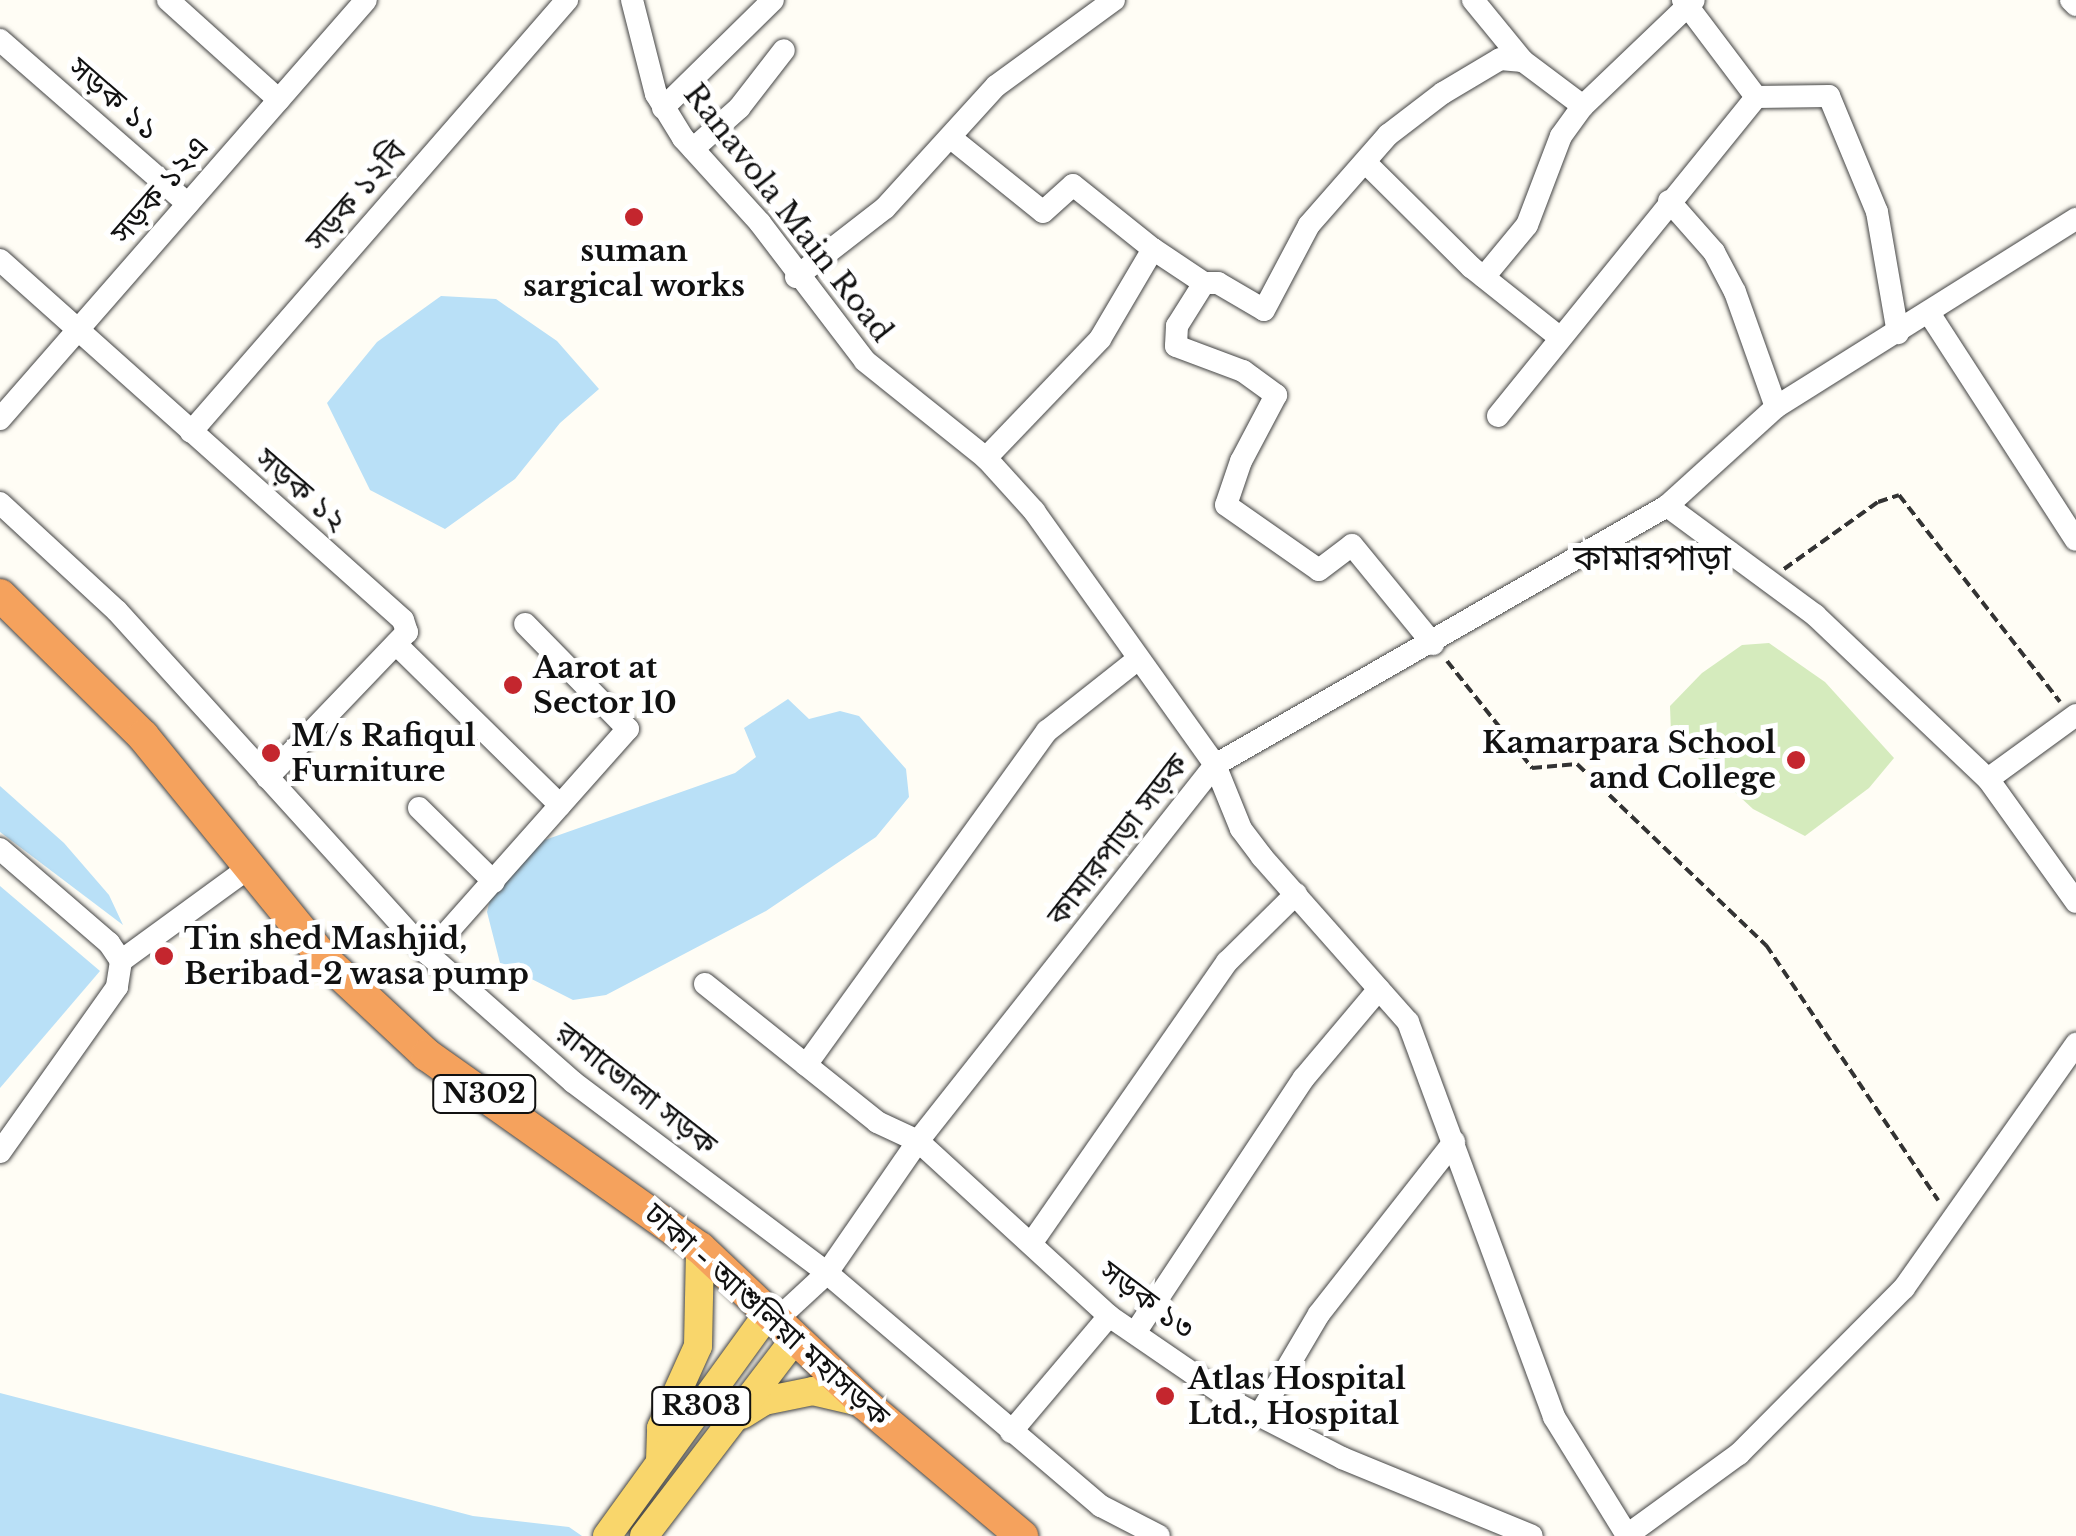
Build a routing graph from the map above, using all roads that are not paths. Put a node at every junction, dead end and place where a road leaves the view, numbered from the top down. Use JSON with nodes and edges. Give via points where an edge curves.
{"nodes":[{"id":1,"x":168,"y":0,"type":"edge"},
{"id":2,"x":366,"y":0,"type":"edge"},
{"id":3,"x":567,"y":0,"type":"edge"},
{"id":4,"x":632,"y":0,"type":"edge"},
{"id":5,"x":774,"y":0,"type":"edge"},
{"id":6,"x":1114,"y":0,"type":"edge"},
{"id":7,"x":1473,"y":0,"type":"edge"},
{"id":8,"x":1690,"y":2,"type":"edge"},
{"id":9,"x":0,"y":40,"type":"edge"},
{"id":10,"x":784,"y":50,"type":"dead end"},
{"id":11,"x":1523,"y":61,"type":"junction"},
{"id":12,"x":1756,"y":97,"type":"junction"},
{"id":13,"x":279,"y":100,"type":"junction"},
{"id":14,"x":1583,"y":106,"type":"junction"},
{"id":15,"x":663,"y":108,"type":"junction"},
{"id":16,"x":951,"y":138,"type":"junction"},
{"id":17,"x":693,"y":149,"type":"junction"},
{"id":18,"x":1366,"y":163,"type":"junction"},
{"id":19,"x":1669,"y":202,"type":"junction"},
{"id":20,"x":188,"y":204,"type":"junction"},
{"id":21,"x":2076,"y":219,"type":"edge"},
{"id":22,"x":1152,"y":249,"type":"junction"},
{"id":23,"x":0,"y":260,"type":"edge"},
{"id":24,"x":796,"y":277,"type":"junction"},
{"id":25,"x":1484,"y":277,"type":"junction"},
{"id":26,"x":1204,"y":283,"type":"junction"},
{"id":27,"x":1929,"y":313,"type":"junction"},
{"id":28,"x":79,"y":329,"type":"junction"},
{"id":29,"x":1898,"y":332,"type":"junction"},
{"id":30,"x":1560,"y":337,"type":"junction"},
{"id":31,"x":1776,"y":407,"type":"junction"},
{"id":32,"x":1498,"y":416,"type":"dead end"},
{"id":33,"x":0,"y":419,"type":"edge"},
{"id":34,"x":191,"y":432,"type":"junction"},
{"id":35,"x":986,"y":458,"type":"junction"},
{"id":36,"x":0,"y":503,"type":"edge"},
{"id":37,"x":1667,"y":506,"type":"junction"},
{"id":38,"x":2076,"y":540,"type":"edge"},
{"id":39,"x":0,"y":595,"type":"edge"},
{"id":40,"x":526,"y":624,"type":"dead end"},
{"id":41,"x":396,"y":644,"type":"junction"},
{"id":42,"x":1434,"y":644,"type":"junction"},
{"id":43,"x":1137,"y":660,"type":"junction"},
{"id":44,"x":2074,"y":717,"type":"edge"},
{"id":45,"x":1215,"y":765,"type":"junction"},
{"id":46,"x":266,"y":778,"type":"junction"},
{"id":47,"x":1988,"y":779,"type":"junction"},
{"id":48,"x":560,"y":805,"type":"junction"},
{"id":49,"x":419,"y":808,"type":"dead end"},
{"id":50,"x":0,"y":850,"type":"edge"},
{"id":51,"x":250,"y":867,"type":"junction"},
{"id":52,"x":494,"y":882,"type":"junction"},
{"id":53,"x":1296,"y":894,"type":"junction"},
{"id":54,"x":2076,"y":902,"type":"edge"},
{"id":55,"x":428,"y":954,"type":"junction"},
{"id":56,"x":121,"y":961,"type":"junction"},
{"id":57,"x":704,"y":984,"type":"dead end"},
{"id":58,"x":1378,"y":990,"type":"junction"},
{"id":59,"x":2076,"y":1044,"type":"edge"},
{"id":60,"x":806,"y":1065,"type":"junction"},
{"id":61,"x":918,"y":1141,"type":"junction"},
{"id":62,"x":1454,"y":1142,"type":"junction"},
{"id":63,"x":0,"y":1152,"type":"edge"},
{"id":64,"x":1033,"y":1241,"type":"junction"},
{"id":65,"x":700,"y":1248,"type":"junction"},
{"id":66,"x":827,"y":1273,"type":"junction"},
{"id":67,"x":1108,"y":1316,"type":"junction"},
{"id":68,"x":779,"y":1324,"type":"junction"},
{"id":69,"x":1135,"y":1333,"type":"junction"},
{"id":70,"x":864,"y":1404,"type":"junction"},
{"id":71,"x":1260,"y":1414,"type":"junction"},
{"id":72,"x":729,"y":1424,"type":"junction"},
{"id":73,"x":1011,"y":1432,"type":"junction"},
{"id":74,"x":660,"y":1462,"type":"junction"},
{"id":75,"x":651,"y":1526,"type":"edge"},
{"id":76,"x":607,"y":1536,"type":"edge"},
{"id":77,"x":1022,"y":1536,"type":"edge"},
{"id":78,"x":1159,"y":1536,"type":"edge"},
{"id":79,"x":1532,"y":1536,"type":"edge"},
{"id":80,"x":1627,"y":1536,"type":"edge"}],
"edges":[{"from":1,"to":13,"type":"street"},
{"from":2,"to":13,"type":"street","name":"সড়ক ১২এ"},
{"from":3,"to":34,"type":"street","name":"সড়ক ১২বি"},
{"from":4,"to":15,"type":"street","name":"Ranavola Main Road"},
{"from":5,"to":15,"type":"street"},
{"from":6,"to":16,"type":"street","via":[[996,86]]},
{"from":7,"to":11,"type":"street"},
{"from":8,"to":12,"type":"street"},
{"from":8,"to":14,"type":"street"},
{"from":9,"to":20,"type":"street","name":"সড়ক ১১"},
{"from":10,"to":17,"type":"street","via":[[739,108]]},
{"from":11,"to":14,"type":"street"},
{"from":11,"to":18,"type":"street","via":[[1500,60],[1443,93],[1388,136]]},
{"from":12,"to":19,"type":"street"},
{"from":12,"to":29,"type":"street","via":[[1829,96],[1877,212]]},
{"from":13,"to":20,"type":"street","name":"সড়ক ১২এ"},
{"from":14,"to":25,"type":"street","via":[[1561,136],[1527,225]]},
{"from":15,"to":17,"type":"street","name":"Ranavola Main Road"},
{"from":16,"to":22,"type":"street","via":[[1042,212],[1072,185]]},
{"from":16,"to":24,"type":"street","via":[[885,208]]},
{"from":17,"to":24,"type":"street","name":"Ranavola Main Road","via":[[760,223]]},
{"from":18,"to":25,"type":"street"},
{"from":18,"to":26,"type":"street","via":[[1309,226],[1264,310],[1218,283]]},
{"from":19,"to":30,"type":"street"},
{"from":19,"to":31,"type":"street","via":[[1714,252],[1735,292]]},
{"from":20,"to":28,"type":"street","name":"সড়ক ১২এ"},
{"from":21,"to":27,"type":"street"},
{"from":22,"to":26,"type":"street"},
{"from":22,"to":35,"type":"street","via":[[1100,339]]},
{"from":23,"to":28,"type":"street","name":"সড়ক ১২"},
{"from":24,"to":35,"type":"street","name":"Ranavola Main Road","via":[[865,362]]},
{"from":25,"to":30,"type":"street"},
{"from":26,"to":42,"type":"street","via":[[1178,326],[1176,346],[1243,371],[1276,395],[1241,460],[1226,506],[1319,570],[1352,544]]},
{"from":27,"to":29,"type":"street"},
{"from":27,"to":38,"type":"street"},
{"from":28,"to":33,"type":"street","name":"সড়ক ১২এ"},
{"from":28,"to":34,"type":"street","name":"সড়ক ১২"},
{"from":29,"to":31,"type":"street"},
{"from":30,"to":32,"type":"street"},
{"from":31,"to":37,"type":"street"},
{"from":34,"to":41,"type":"street","name":"সড়ক ১২","via":[[403,620],[407,632]]},
{"from":35,"to":43,"type":"street","name":"Ranavola Main Road","via":[[1034,511]]},
{"from":36,"to":46,"type":"street","name":"রানাভোলা সড়ক","via":[[117,611]]},
{"from":37,"to":42,"type":"street"},
{"from":37,"to":47,"type":"street","via":[[1770,579]]},
{"from":39,"to":51,"type":"highway","name":"ঢাকা - আশুলিয়া মহাসড়ক","number":"N302","via":[[142,736]]},
{"from":40,"to":48,"type":"street","via":[[628,729]]},
{"from":41,"to":46,"type":"street"},
{"from":41,"to":48,"type":"street"},
{"from":42,"to":45,"type":"street"},
{"from":43,"to":45,"type":"street","name":"কামারপাড়া সড়ক"},
{"from":43,"to":60,"type":"street","via":[[1047,731]]},
{"from":44,"to":47,"type":"street"},
{"from":45,"to":53,"type":"street","via":[[1242,828]]},
{"from":45,"to":61,"type":"street","name":"কামারপাড়া সড়ক"},
{"from":46,"to":55,"type":"street","name":"রানাভোলা সড়ক"},
{"from":47,"to":54,"type":"street"},
{"from":48,"to":52,"type":"street"},
{"from":49,"to":52,"type":"street"},
{"from":50,"to":56,"type":"street","via":[[110,943]]},
{"from":51,"to":56,"type":"street"},
{"from":51,"to":65,"type":"highway","name":"ঢাকা - আশুলিয়া মহাসড়ক","number":"N302","via":[[325,960],[427,1055]]},
{"from":52,"to":55,"type":"street"},
{"from":53,"to":58,"type":"street"},
{"from":53,"to":64,"type":"street","via":[[1227,962]]},
{"from":55,"to":66,"type":"street","name":"রানাভোলা সড়ক","via":[[574,1082]]},
{"from":56,"to":63,"type":"street","via":[[117,986]]},
{"from":57,"to":60,"type":"street","name":"সড়ক ১৩"},
{"from":58,"to":62,"type":"street","via":[[1418,1040]]},
{"from":58,"to":69,"type":"street","via":[[1304,1078]]},
{"from":59,"to":80,"type":"street","via":[[1904,1288],[1739,1454]]},
{"from":60,"to":61,"type":"street","name":"সড়ক ১৩","via":[[878,1122]]},
{"from":61,"to":64,"type":"street","name":"সড়ক ১৩"},
{"from":61,"to":66,"type":"street","name":"কামারপাড়া সড়ক"},
{"from":62,"to":71,"type":"street","via":[[1319,1314]]},
{"from":62,"to":80,"type":"street","via":[[1554,1417]]},
{"from":64,"to":67,"type":"street","name":"সড়ক ১৩"},
{"from":65,"to":68,"type":"highway","name":"ঢাকা - আশুলিয়া মহাসড়ক","number":"N302"},
{"from":65,"to":74,"type":"main road","via":[[698,1346],[661,1428]]},
{"from":66,"to":68,"type":"street","name":"কামারপাড়া সড়ক"},
{"from":66,"to":73,"type":"street","name":"রানাভোলা সড়ক"},
{"from":67,"to":69,"type":"street","name":"সড়ক ১৩"},
{"from":67,"to":73,"type":"street"},
{"from":68,"to":70,"type":"highway","name":"ঢাকা - আশুলিয়া মহাসড়ক","number":"N302"},
{"from":68,"to":72,"type":"main road","number":"R303"},
{"from":68,"to":74,"type":"main road","number":"R303"},
{"from":69,"to":71,"type":"street","name":"সড়ক ১৩"},
{"from":70,"to":72,"type":"main road","via":[[812,1390],[788,1393]]},
{"from":70,"to":77,"type":"highway","name":"ঢাকা - আশুলিয়া মহাসড়ক","number":"N302"},
{"from":71,"to":79,"type":"street","name":"সড়ক ১৩","via":[[1342,1458]]},
{"from":72,"to":75,"type":"main road","number":"R303"},
{"from":73,"to":78,"type":"street","name":"রানাভোলা সড়ক","via":[[1101,1506]]},
{"from":74,"to":76,"type":"main road","number":"R303"}]}
